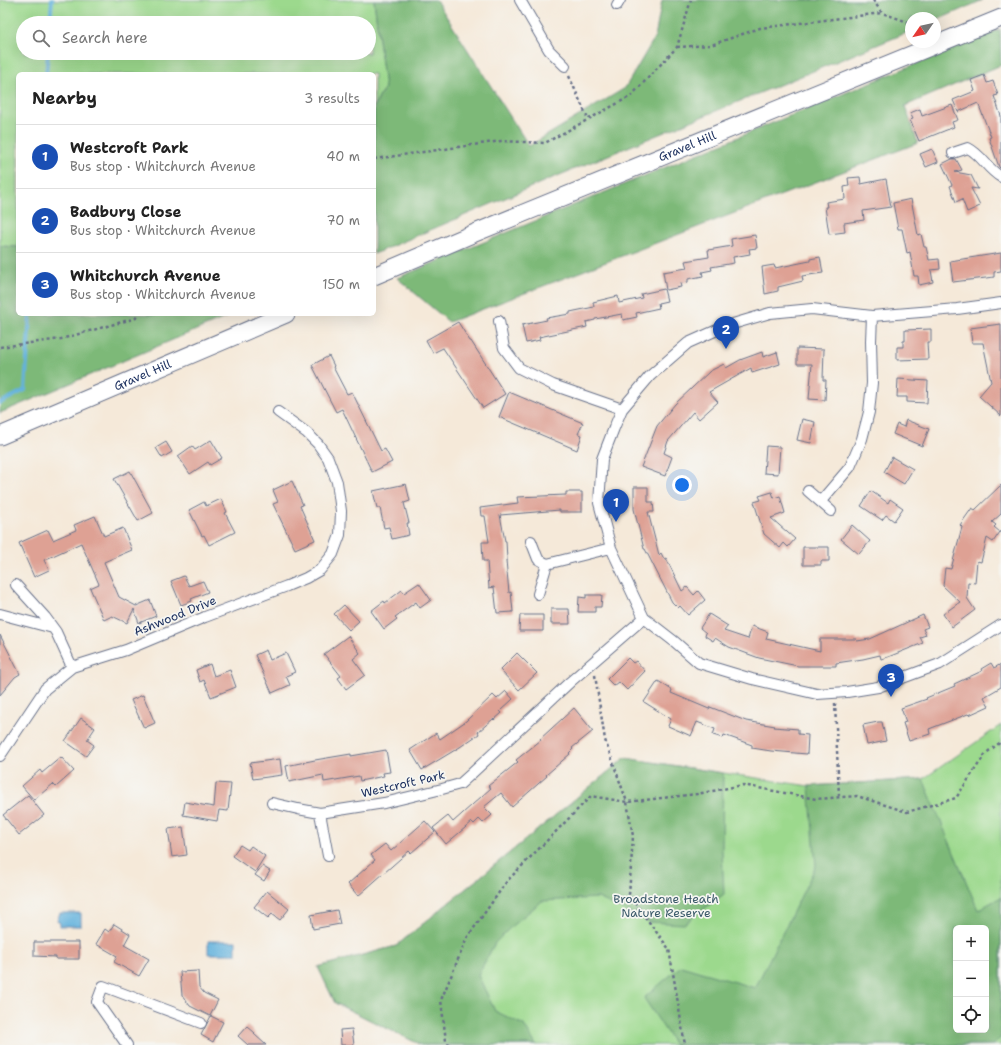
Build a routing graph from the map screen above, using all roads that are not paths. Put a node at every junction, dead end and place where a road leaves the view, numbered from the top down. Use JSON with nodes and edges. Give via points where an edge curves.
{"nodes":[{"id":1,"x":520,"y":0,"type":"edge"},
{"id":2,"x":1001,"y":18,"type":"edge"},
{"id":3,"x":565,"y":66,"type":"road end"},
{"id":4,"x":953,"y":153,"type":"dead end"},
{"id":5,"x":1001,"y":177,"type":"edge"},
{"id":6,"x":376,"y":275,"type":"edge"},
{"id":7,"x":1001,"y":303,"type":"edge"},
{"id":8,"x":281,"y":316,"type":"edge"},
{"id":9,"x":872,"y":316,"type":"junction"},
{"id":10,"x":499,"y":321,"type":"dead end"},
{"id":11,"x":622,"y":410,"type":"junction"},
{"id":12,"x":278,"y":412,"type":"dead end"},
{"id":13,"x":0,"y":436,"type":"edge"},
{"id":14,"x":808,"y":491,"type":"dead end"},
{"id":15,"x":821,"y":502,"type":"junction"},
{"id":16,"x":831,"y":511,"type":"dead end"},
{"id":17,"x":530,"y":541,"type":"dead end"},
{"id":18,"x":611,"y":548,"type":"junction"},
{"id":19,"x":547,"y":564,"type":"junction"},
{"id":20,"x":16,"y":585,"type":"dead end"},
{"id":21,"x":538,"y":594,"type":"dead end"},
{"id":22,"x":0,"y":614,"type":"edge"},
{"id":23,"x":644,"y":618,"type":"junction"},
{"id":24,"x":1001,"y":625,"type":"edge"},
{"id":25,"x":53,"y":628,"type":"junction"},
{"id":26,"x":72,"y":667,"type":"junction"},
{"id":27,"x":0,"y":756,"type":"edge"},
{"id":28,"x":272,"y":803,"type":"dead end"},
{"id":29,"x":320,"y":813,"type":"junction"},
{"id":30,"x":328,"y":856,"type":"dead end"},
{"id":31,"x":201,"y":1023,"type":"dead end"},
{"id":32,"x":127,"y":1045,"type":"edge"}],
"edges":[{"from":1,"to":3,"type":"street","via":[[549,50]]},
{"from":2,"to":6,"type":"main road","name":"Gravel Hill"},
{"from":4,"to":5,"type":"street","via":[[968,148]]},
{"from":7,"to":9,"type":"street"},
{"from":8,"to":13,"type":"main road","name":"Gravel Hill"},
{"from":9,"to":11,"type":"street","via":[[812,309],[770,313],[726,326],[688,343],[650,376]]},
{"from":9,"to":15,"type":"street","via":[[872,383],[869,412],[862,439],[850,467]]},
{"from":10,"to":11,"type":"street","via":[[504,348],[519,368],[553,385]]},
{"from":11,"to":18,"type":"street","via":[[602,459],[599,503]]},
{"from":12,"to":26,"type":"street","name":"Ashwood Drive","via":[[307,433],[328,458],[337,482],[341,511],[340,535],[333,554],[320,570],[306,578],[126,650]]},
{"from":14,"to":15,"type":"street"},
{"from":15,"to":16,"type":"street"},
{"from":17,"to":19,"type":"street","via":[[538,559]]},
{"from":18,"to":19,"type":"street"},
{"from":18,"to":23,"type":"street"},
{"from":19,"to":21,"type":"street"},
{"from":20,"to":25,"type":"street"},
{"from":22,"to":25,"type":"street"},
{"from":23,"to":24,"type":"street","via":[[699,663],[752,679],[817,694],[878,687],[940,664]]},
{"from":23,"to":29,"type":"street","name":"Westcroft Park","via":[[460,784],[384,803]]},
{"from":25,"to":26,"type":"street"},
{"from":26,"to":27,"type":"street","name":"Ashwood Drive","via":[[45,689]]},
{"from":28,"to":29,"type":"street","name":"Westcroft Park"},
{"from":29,"to":30,"type":"street"},
{"from":31,"to":32,"type":"street","via":[[103,986],[97,1002]]}]}
